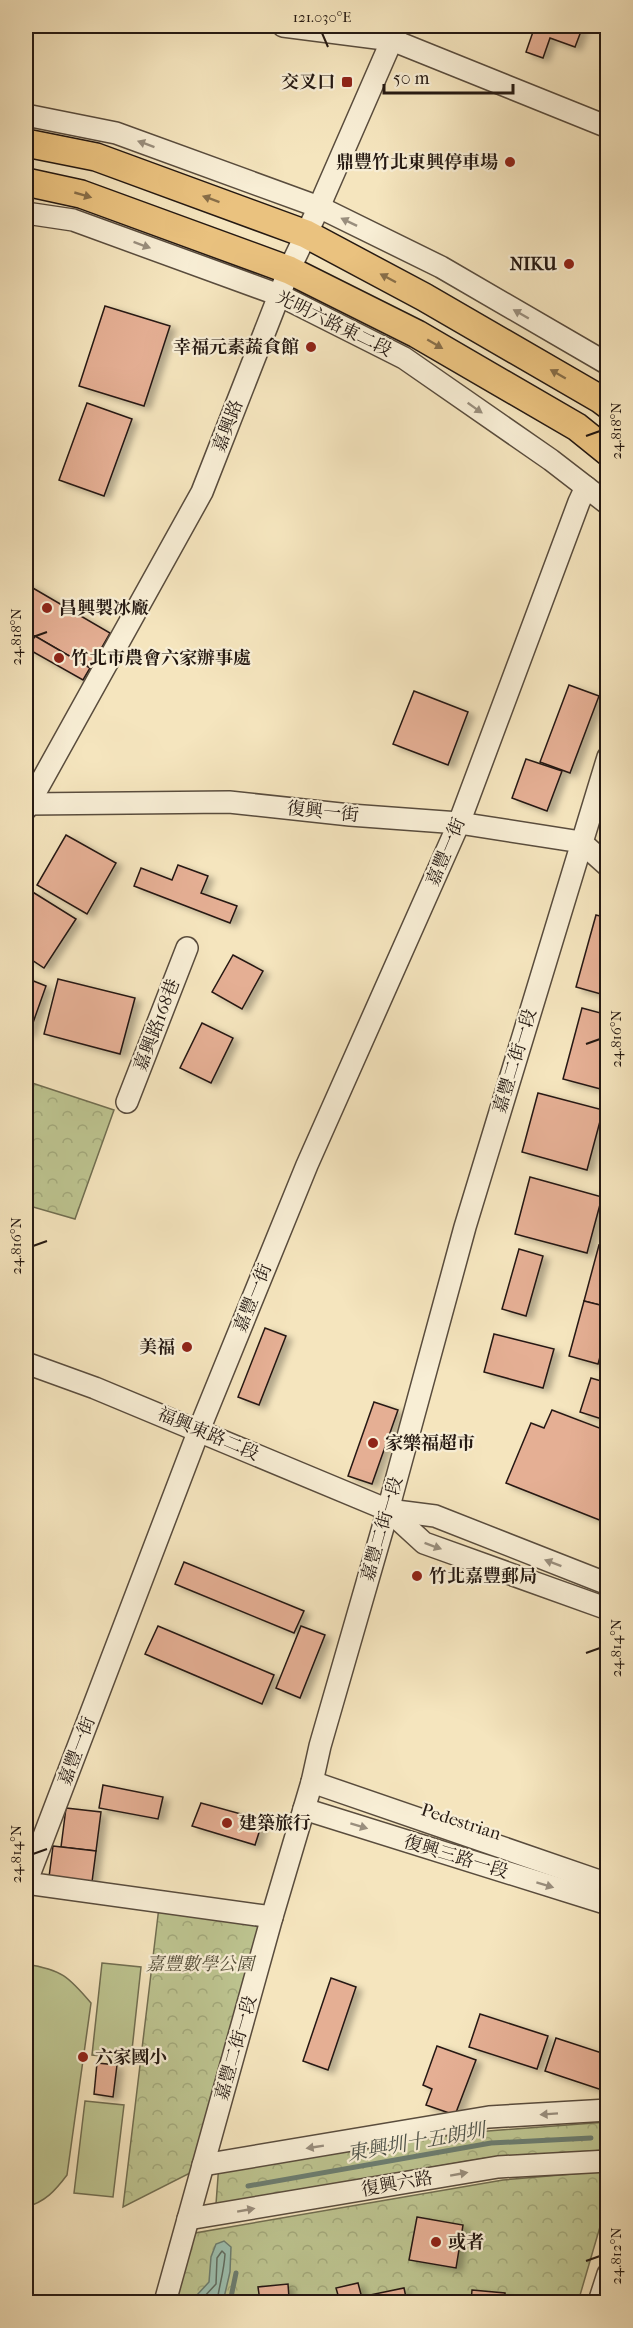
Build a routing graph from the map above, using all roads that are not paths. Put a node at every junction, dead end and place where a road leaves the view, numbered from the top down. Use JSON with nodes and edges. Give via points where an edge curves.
{"nodes":[{"id":1,"x":283,"y":26,"type":"edge"},
{"id":2,"x":395,"y":33,"type":"edge"},
{"id":3,"x":26,"y":115,"type":"edge"},
{"id":4,"x":608,"y":128,"type":"edge"},
{"id":5,"x":26,"y":143,"type":"edge"},
{"id":6,"x":26,"y":182,"type":"edge"},
{"id":7,"x":319,"y":207,"type":"junction"},
{"id":8,"x":26,"y":213,"type":"edge"},
{"id":9,"x":306,"y":234,"type":"junction"},
{"id":10,"x":289,"y":270,"type":"junction"},
{"id":11,"x":279,"y":295,"type":"junction"},
{"id":12,"x":608,"y":364,"type":"edge"},
{"id":13,"x":608,"y":405,"type":"edge"},
{"id":14,"x":608,"y":452,"type":"edge"},
{"id":15,"x":586,"y":487,"type":"junction"},
{"id":16,"x":608,"y":504,"type":"edge"},
{"id":17,"x":608,"y":757,"type":"edge"},
{"id":18,"x":27,"y":807,"type":"edge"},
{"id":19,"x":459,"y":823,"type":"junction"},
{"id":20,"x":581,"y":842,"type":"junction"},
{"id":21,"x":608,"y":866,"type":"edge"},
{"id":22,"x":188,"y":948,"type":"dead end"},
{"id":23,"x":127,"y":1102,"type":"dead end"},
{"id":24,"x":26,"y":1363,"type":"edge"},
{"id":25,"x":199,"y":1430,"type":"junction"},
{"id":26,"x":388,"y":1510,"type":"junction"},
{"id":27,"x":608,"y":1584,"type":"edge"},
{"id":28,"x":608,"y":1609,"type":"edge"},
{"id":29,"x":313,"y":1778,"type":"junction"},
{"id":30,"x":304,"y":1809,"type":"junction"},
{"id":31,"x":608,"y":1870,"type":"edge"},
{"id":32,"x":608,"y":1884,"type":"edge"},
{"id":33,"x":608,"y":1904,"type":"edge"},
{"id":34,"x":272,"y":1917,"type":"junction"},
{"id":35,"x":608,"y":2110,"type":"edge"},
{"id":36,"x":608,"y":2161,"type":"edge"},
{"id":37,"x":203,"y":2165,"type":"junction"},
{"id":38,"x":188,"y":2219,"type":"junction"},
{"id":39,"x":608,"y":2274,"type":"edge"},
{"id":40,"x":165,"y":2302,"type":"edge"},
{"id":41,"x":598,"y":2302,"type":"edge"}],
"edges":[{"from":1,"to":2,"type":"street"},
{"from":2,"to":4,"type":"street"},
{"from":2,"to":7,"type":"street","name":"嘉興路"},
{"from":7,"to":3,"type":"street","one_way":true,"via":[[116,133]]},
{"from":9,"to":5,"type":"main road","one_way":true,"via":[[96,157]]},
{"from":6,"to":10,"type":"main road","name":"光明六路東二段","one_way":true,"via":[[81,194]]},
{"from":7,"to":9,"type":"street","name":"嘉興路"},
{"from":12,"to":7,"type":"street","one_way":true,"via":[[441,267]]},
{"from":8,"to":11,"type":"street","name":"光明六路東二段","one_way":true,"via":[[74,220]]},
{"from":9,"to":10,"type":"street","name":"嘉興路"},
{"from":13,"to":9,"type":"main road","one_way":true,"via":[[424,297]]},
{"from":10,"to":11,"type":"street","name":"嘉興路"},
{"from":10,"to":14,"type":"main road","name":"光明六路東二段","one_way":true,"via":[[417,334],[577,427]]},
{"from":11,"to":15,"type":"street","name":"光明六路東二段","one_way":true,"via":[[404,358]]},
{"from":11,"to":18,"type":"street","name":"嘉興路","via":[[202,492]]},
{"from":15,"to":16,"type":"street","name":"光明六路東二段"},
{"from":15,"to":19,"type":"street","name":"嘉豐一街"},
{"from":17,"to":20,"type":"street","name":"嘉豐二街一段"},
{"from":18,"to":19,"type":"street","name":"復興一街","via":[[228,802]]},
{"from":19,"to":20,"type":"street","name":"復興一街"},
{"from":19,"to":25,"type":"street","name":"嘉豐一街","via":[[307,1165]]},
{"from":20,"to":21,"type":"street"},
{"from":20,"to":26,"type":"street","name":"嘉豐二街一段","via":[[465,1227]]},
{"from":22,"to":23,"type":"street","name":"嘉興路168巷"},
{"from":24,"to":25,"type":"street","name":"福興東路二段"},
{"from":25,"to":26,"type":"street","name":"福興東路二段"},
{"from":25,"to":34,"type":"street","name":"嘉豐一街","via":[[26,1883]]},
{"from":27,"to":26,"type":"street","name":"福興東路二段","one_way":true,"via":[[435,1516]]},
{"from":26,"to":28,"type":"street","name":"福興東路二段","one_way":true,"via":[[424,1543]]},
{"from":26,"to":29,"type":"street","name":"嘉豐二街一段"},
{"from":29,"to":30,"type":"street","name":"嘉豐二街一段"},
{"from":29,"to":31,"type":"street","name":"Pedestrian"},
{"from":29,"to":32,"type":"street","name":"復興三路一段"},
{"from":30,"to":33,"type":"street","name":"復興三路一段","one_way":true},
{"from":30,"to":34,"type":"street","name":"嘉豐二街一段"},
{"from":34,"to":37,"type":"street","name":"嘉豐二街一段"},
{"from":35,"to":37,"type":"street","one_way":true,"via":[[489,2117]]},
{"from":38,"to":36,"type":"street","name":"復興六路","one_way":true,"via":[[498,2167]]},
{"from":37,"to":38,"type":"street","name":"嘉豐二街一段"},
{"from":38,"to":40,"type":"street","name":"嘉豐二街一段"},
{"from":39,"to":41,"type":"street"}]}
